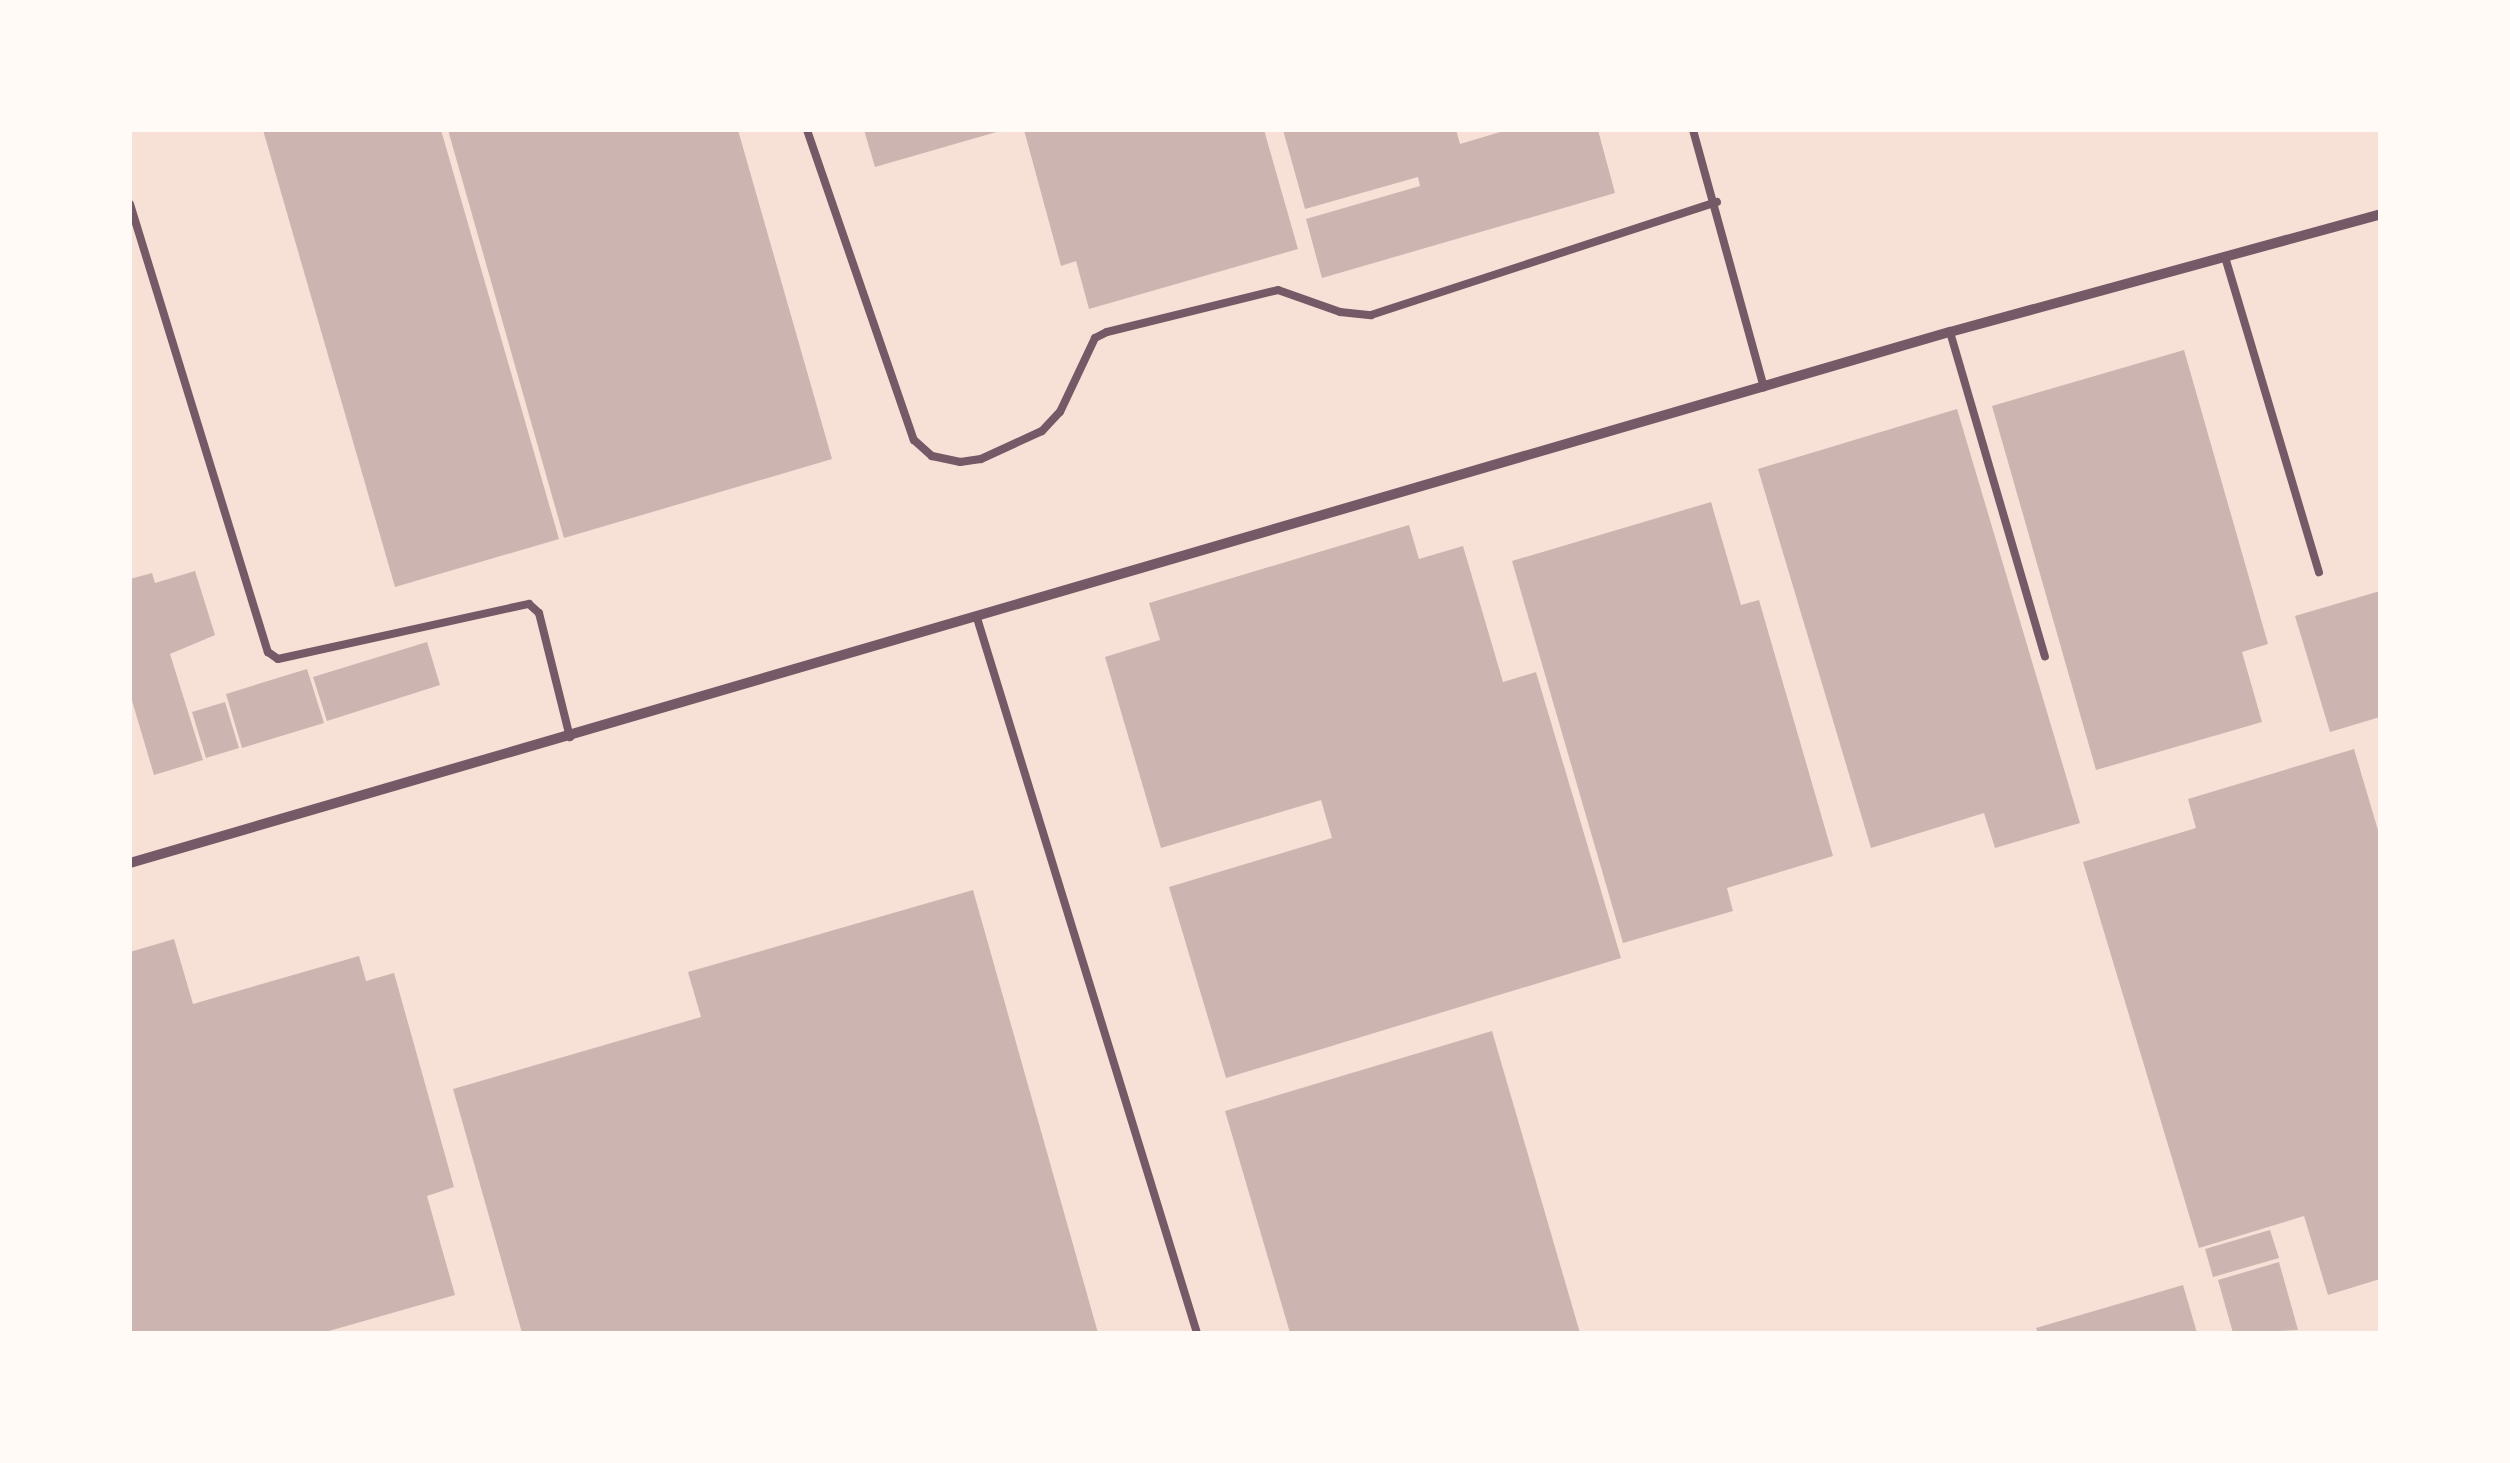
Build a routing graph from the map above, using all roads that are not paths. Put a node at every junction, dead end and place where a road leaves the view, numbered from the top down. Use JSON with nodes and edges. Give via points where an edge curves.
{"nodes":[{"id":1,"x":807,"y":130,"type":"edge"},
{"id":2,"x":1693,"y":130,"type":"edge"},
{"id":3,"x":1716,"y":202,"type":"junction"},
{"id":4,"x":130,"y":204,"type":"edge"},
{"id":5,"x":2380,"y":214,"type":"edge"},
{"id":6,"x":2224,"y":256,"type":"junction"},
{"id":7,"x":1950,"y":332,"type":"junction"},
{"id":8,"x":1764,"y":387,"type":"junction"},
{"id":9,"x":2318,"y":572,"type":"dead end"},
{"id":10,"x":977,"y":618,"type":"junction"},
{"id":11,"x":2045,"y":656,"type":"dead end"},
{"id":12,"x":570,"y":736,"type":"junction"},
{"id":13,"x":130,"y":863,"type":"edge"},
{"id":14,"x":1196,"y":1333,"type":"edge"}],
"edges":[{"from":1,"to":3,"type":"lane","via":[[914,440],[932,456],[960,462],[1042,431],[1060,412],[1095,338],[1107,332],[1278,290],[1340,312],[1371,315]]},
{"from":2,"to":3,"type":"lane"},
{"from":3,"to":8,"type":"lane"},
{"from":4,"to":12,"type":"lane","via":[[268,652],[278,659],[529,604],[539,613]]},
{"from":5,"to":6,"type":"street"},
{"from":6,"to":7,"type":"street"},
{"from":6,"to":9,"type":"lane"},
{"from":7,"to":8,"type":"street"},
{"from":7,"to":11,"type":"lane"},
{"from":8,"to":10,"type":"street"},
{"from":10,"to":12,"type":"street"},
{"from":10,"to":14,"type":"lane"},
{"from":12,"to":13,"type":"street"}]}
